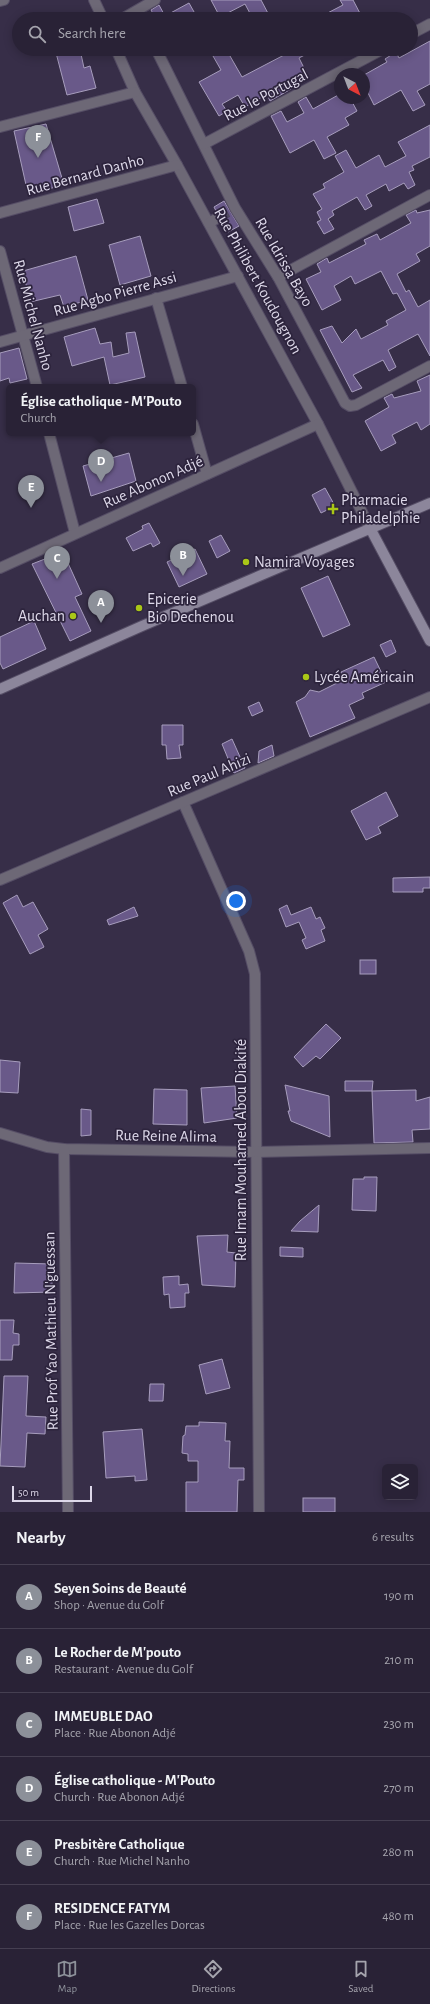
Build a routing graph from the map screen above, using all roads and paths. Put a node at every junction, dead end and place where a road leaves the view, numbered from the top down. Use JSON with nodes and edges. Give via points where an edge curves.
{"nodes":[{"id":1,"x":4,"y":0,"type":"edge"},
{"id":2,"x":94,"y":0,"type":"edge"},
{"id":3,"x":155,"y":0,"type":"edge"},
{"id":4,"x":0,"y":1,"type":"edge"},
{"id":5,"x":99,"y":12,"type":"edge"},
{"id":6,"x":141,"y":12,"type":"edge"},
{"id":7,"x":430,"y":24,"type":"edge"},
{"id":8,"x":418,"y":30,"type":"edge"},
{"id":9,"x":119,"y":56,"type":"edge"},
{"id":10,"x":160,"y":56,"type":"edge"},
{"id":11,"x":371,"y":56,"type":"edge"},
{"id":12,"x":135,"y":92,"type":"junction"},
{"id":13,"x":0,"y":127,"type":"edge"},
{"id":14,"x":204,"y":144,"type":"junction"},
{"id":15,"x":177,"y":165,"type":"junction"},
{"id":16,"x":430,"y":195,"type":"edge"},
{"id":17,"x":0,"y":213,"type":"edge"},
{"id":18,"x":219,"y":217,"type":"tunnel mouth"},
{"id":19,"x":209,"y":223,"type":"junction"},
{"id":20,"x":0,"y":252,"type":"edge"},
{"id":21,"x":238,"y":276,"type":"junction"},
{"id":22,"x":278,"y":277,"type":"junction"},
{"id":23,"x":156,"y":298,"type":"junction"},
{"id":24,"x":23,"y":335,"type":"junction"},
{"id":25,"x":0,"y":342,"type":"edge"},
{"id":26,"x":430,"y":366,"type":"edge"},
{"id":27,"x":36,"y":384,"type":"edge"},
{"id":28,"x":181,"y":384,"type":"edge"},
{"id":29,"x":318,"y":424,"type":"junction"},
{"id":30,"x":196,"y":435,"type":"edge"},
{"id":31,"x":50,"y":436,"type":"edge"},
{"id":32,"x":207,"y":474,"type":"junction"},
{"id":33,"x":430,"y":503,"type":"edge"},
{"id":34,"x":370,"y":528,"type":"junction"},
{"id":35,"x":75,"y":534,"type":"junction"},
{"id":36,"x":0,"y":568,"type":"edge"},
{"id":37,"x":430,"y":641,"type":"edge"},
{"id":38,"x":0,"y":689,"type":"edge"},
{"id":39,"x":430,"y":697,"type":"edge"},
{"id":40,"x":183,"y":802,"type":"junction"},
{"id":41,"x":0,"y":880,"type":"edge"},
{"id":42,"x":0,"y":1133,"type":"edge"},
{"id":43,"x":430,"y":1148,"type":"edge"},
{"id":44,"x":64,"y":1149,"type":"junction"},
{"id":45,"x":256,"y":1152,"type":"junction"},
{"id":46,"x":68,"y":1512,"type":"edge"},
{"id":47,"x":260,"y":1512,"type":"edge"}],
"edges":[{"from":1,"to":4,"type":"street"},
{"from":2,"to":5,"type":"street"},
{"from":3,"to":6,"type":"street"},
{"from":7,"to":8,"type":"street"},
{"from":9,"to":12,"type":"street","name":"Rue Philibert Koudougnon"},
{"from":10,"to":14,"type":"street","name":"Rue Idrissa Bayo"},
{"from":11,"to":14,"type":"street","name":"Rue le Portugal"},
{"from":12,"to":13,"type":"street"},
{"from":12,"to":15,"type":"street","name":"Rue Philibert Koudougnon"},
{"from":14,"to":22,"type":"street","name":"Rue Idrissa Bayo","via":[[233,209]]},
{"from":15,"to":17,"type":"street","name":"Rue Bernard Danho"},
{"from":15,"to":19,"type":"street","name":"Rue Philibert Koudougnon"},
{"from":16,"to":22,"type":"street"},
{"from":18,"to":19,"type":"street"},
{"from":19,"to":21,"type":"street","name":"Rue Philibert Koudougnon"},
{"from":20,"to":24,"type":"street","name":"Rue Michel Nanho"},
{"from":21,"to":23,"type":"street","name":"Rue Agbo Pierre Assi"},
{"from":21,"to":29,"type":"street","name":"Rue Philibert Koudougnon"},
{"from":22,"to":26,"type":"street","name":"Rue Idrissa Bayo","via":[[348,405],[356,405]]},
{"from":23,"to":24,"type":"street","name":"Rue Agbo Pierre Assi"},
{"from":23,"to":28,"type":"street"},
{"from":24,"to":25,"type":"street","name":"Rue Agbo Pierre Assi"},
{"from":24,"to":27,"type":"street","name":"Rue Michel Nanho"},
{"from":29,"to":32,"type":"street","name":"Rue Abonon Adjé"},
{"from":29,"to":34,"type":"street","name":"Rue Philibert Koudougnon"},
{"from":30,"to":32,"type":"street"},
{"from":31,"to":35,"type":"street"},
{"from":32,"to":35,"type":"street","name":"Rue Abonon Adjé"},
{"from":33,"to":34,"type":"main road"},
{"from":34,"to":37,"type":"main road"},
{"from":34,"to":38,"type":"main road"},
{"from":35,"to":36,"type":"street","name":"Rue Abonon Adjé"},
{"from":39,"to":40,"type":"street","name":"Rue Paul Ahizi"},
{"from":40,"to":41,"type":"street","name":"Rue Paul Ahizi"},
{"from":40,"to":45,"type":"street","name":"Rue Imam Mouhamed Abou Diakité","via":[[253,962]]},
{"from":42,"to":44,"type":"street","name":"Rue Reine Alima"},
{"from":43,"to":45,"type":"street","name":"Rue Reine Alima"},
{"from":44,"to":45,"type":"street","name":"Rue Reine Alima"},
{"from":44,"to":46,"type":"street","name":"Rue Prof Yao Mathieu N'guessan"},
{"from":45,"to":47,"type":"street","name":"Rue Imam Mouhamed Abou Diakité"}]}
